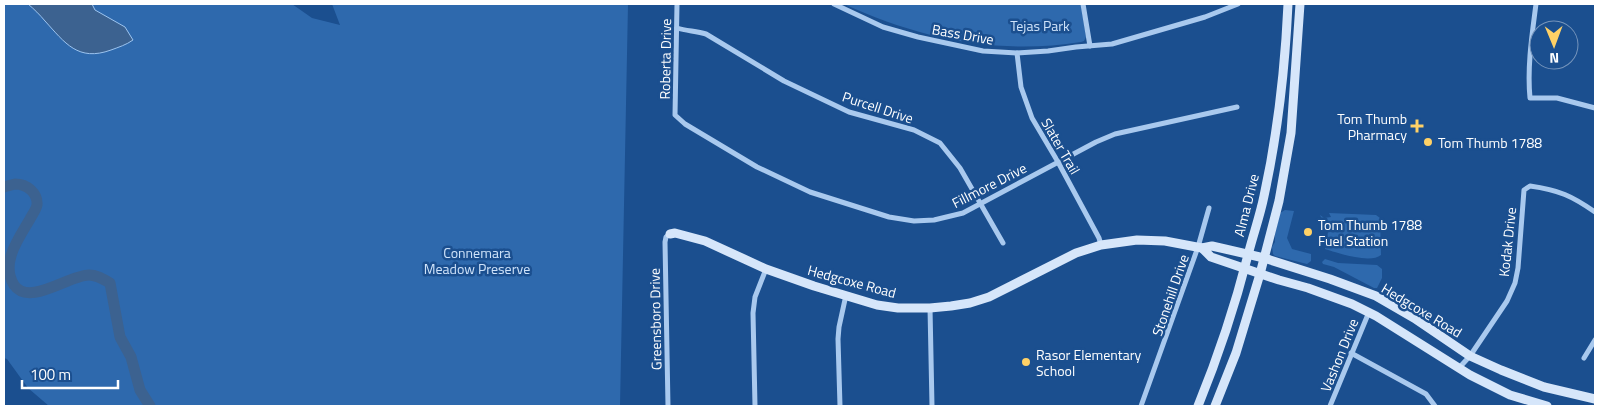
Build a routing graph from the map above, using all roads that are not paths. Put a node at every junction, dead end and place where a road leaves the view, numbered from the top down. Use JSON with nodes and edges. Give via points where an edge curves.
{"nodes":[{"id":1,"x":677,"y":4,"type":"edge"},
{"id":2,"x":834,"y":4,"type":"edge"},
{"id":3,"x":1084,"y":4,"type":"edge"},
{"id":4,"x":1238,"y":4,"type":"edge"},
{"id":5,"x":1288,"y":4,"type":"edge"},
{"id":6,"x":1300,"y":4,"type":"edge"},
{"id":7,"x":1536,"y":4,"type":"edge"},
{"id":8,"x":676,"y":28,"type":"junction"},
{"id":9,"x":1090,"y":46,"type":"junction"},
{"id":10,"x":1017,"y":53,"type":"junction"},
{"id":11,"x":1237,"y":107,"type":"dead end"},
{"id":12,"x":1595,"y":108,"type":"edge"},
{"id":13,"x":675,"y":115,"type":"joint"},
{"id":14,"x":1276,"y":132,"type":"junction"},
{"id":15,"x":1291,"y":133,"type":"junction"},
{"id":16,"x":1058,"y":162,"type":"junction"},
{"id":17,"x":981,"y":204,"type":"junction"},
{"id":18,"x":1209,"y":208,"type":"dead end"},
{"id":19,"x":1595,"y":212,"type":"edge"},
{"id":20,"x":670,"y":234,"type":"joint"},
{"id":21,"x":1003,"y":243,"type":"dead end"},
{"id":22,"x":1101,"y":245,"type":"junction"},
{"id":23,"x":1200,"y":248,"type":"junction"},
{"id":24,"x":1248,"y":254,"type":"junction"},
{"id":25,"x":1264,"y":258,"type":"junction"},
{"id":26,"x":1245,"y":268,"type":"junction"},
{"id":27,"x":766,"y":269,"type":"junction"},
{"id":28,"x":1260,"y":274,"type":"junction"},
{"id":29,"x":846,"y":295,"type":"junction"},
{"id":30,"x":1376,"y":296,"type":"junction"},
{"id":31,"x":930,"y":308,"type":"junction"},
{"id":32,"x":1369,"y":312,"type":"junction"},
{"id":33,"x":1595,"y":340,"type":"edge"},
{"id":34,"x":1351,"y":353,"type":"junction"},
{"id":35,"x":1470,"y":356,"type":"junction"},
{"id":36,"x":1584,"y":358,"type":"dead end"},
{"id":37,"x":1458,"y":369,"type":"junction"},
{"id":38,"x":1207,"y":385,"type":"junction"},
{"id":39,"x":1221,"y":391,"type":"junction"},
{"id":40,"x":1595,"y":399,"type":"edge"},
{"id":41,"x":668,"y":406,"type":"edge"},
{"id":42,"x":755,"y":406,"type":"edge"},
{"id":43,"x":840,"y":406,"type":"edge"},
{"id":44,"x":932,"y":406,"type":"edge"},
{"id":45,"x":1141,"y":406,"type":"edge"},
{"id":46,"x":1198,"y":406,"type":"edge"},
{"id":47,"x":1215,"y":406,"type":"edge"},
{"id":48,"x":1330,"y":406,"type":"edge"},
{"id":49,"x":1435,"y":406,"type":"edge"},
{"id":50,"x":1547,"y":406,"type":"edge"}],
"edges":[{"from":1,"to":8,"type":"street","name":"Roberta Drive"},
{"from":2,"to":10,"type":"street","name":"Bass Drive","via":[[883,27],[918,37],[977,50]]},
{"from":3,"to":9,"type":"street"},
{"from":4,"to":9,"type":"street","name":"Bass Drive","via":[[1171,28],[1112,44]]},
{"from":5,"to":14,"type":"main road","name":"Alma Drive","via":[[1286,56]]},
{"from":6,"to":15,"type":"main road"},
{"from":7,"to":12,"type":"street","via":[[1528,82],[1530,98],[1557,98]]},
{"from":8,"to":13,"type":"street","name":"Roberta Drive"},
{"from":8,"to":17,"type":"street","name":"Purcell Drive","via":[[706,34],[784,81],[849,112],[914,130],[940,142]]},
{"from":9,"to":10,"type":"street","name":"Bass Drive"},
{"from":10,"to":16,"type":"street","name":"Slater Trail","via":[[1026,103]]},
{"from":11,"to":16,"type":"street","name":"Fillmore Drive","via":[[1115,134]]},
{"from":13,"to":17,"type":"street","name":"Fillmore Drive","via":[[770,174],[810,192],[889,217],[934,220],[963,213]]},
{"from":14,"to":15,"type":"main road"},
{"from":14,"to":24,"type":"main road","name":"Alma Drive","via":[[1264,198]]},
{"from":15,"to":25,"type":"main road","via":[[1279,201]]},
{"from":16,"to":17,"type":"street","name":"Fillmore Drive"},
{"from":16,"to":22,"type":"street","name":"Slater Trail"},
{"from":17,"to":21,"type":"street","name":"Purcell Drive"},
{"from":18,"to":23,"type":"street","name":"Stonehill Drive"},
{"from":19,"to":35,"type":"street","name":"Kodak Drive","via":[[1558,191],[1530,186],[1524,190],[1515,283],[1507,301]]},
{"from":20,"to":27,"type":"main road","name":"Hedgcoxe Road","via":[[705,241]]},
{"from":20,"to":41,"type":"street","name":"Greensboro Drive","via":[[665,242]]},
{"from":22,"to":23,"type":"main road","name":"Hedgcoxe Road","via":[[1137,240],[1165,241]]},
{"from":22,"to":31,"type":"main road","name":"Hedgcoxe Road","via":[[1076,253],[989,298]]},
{"from":23,"to":24,"type":"main road","name":"Hedgcoxe Road","via":[[1212,246]]},
{"from":23,"to":26,"type":"main road","name":"Hedgcoxe Road","via":[[1210,257]]},
{"from":23,"to":45,"type":"street","name":"Stonehill Drive"},
{"from":24,"to":25,"type":"main road","name":"Hedgcoxe Road"},
{"from":24,"to":26,"type":"main road","name":"Alma Drive"},
{"from":25,"to":28,"type":"main road"},
{"from":25,"to":30,"type":"main road","name":"Hedgcoxe Road"},
{"from":26,"to":28,"type":"main road","name":"Hedgcoxe Road"},
{"from":26,"to":38,"type":"main road","name":"Alma Drive"},
{"from":27,"to":29,"type":"main road","name":"Hedgcoxe Road"},
{"from":27,"to":42,"type":"street","via":[[752,313]]},
{"from":28,"to":32,"type":"main road","name":"Hedgcoxe Road","via":[[1332,296]]},
{"from":28,"to":39,"type":"main road"},
{"from":29,"to":31,"type":"main road","name":"Hedgcoxe Road","via":[[877,305]]},
{"from":29,"to":43,"type":"street","via":[[838,339]]},
{"from":30,"to":32,"type":"main road"},
{"from":30,"to":35,"type":"main road","name":"Hedgcoxe Road"},
{"from":31,"to":44,"type":"street"},
{"from":32,"to":34,"type":"street","name":"Vashon Drive"},
{"from":32,"to":37,"type":"main road","name":"Hedgcoxe Road"},
{"from":33,"to":36,"type":"street"},
{"from":34,"to":48,"type":"street","name":"Vashon Drive"},
{"from":34,"to":49,"type":"street","via":[[1426,394]]},
{"from":35,"to":37,"type":"street","name":"Kodak Drive"},
{"from":35,"to":40,"type":"main road","name":"Hedgcoxe Road","via":[[1526,381]]},
{"from":37,"to":50,"type":"main road","name":"Hedgcoxe Road","via":[[1510,395]]},
{"from":38,"to":39,"type":"main road"},
{"from":38,"to":46,"type":"main road","name":"Alma Drive"},
{"from":39,"to":47,"type":"main road"}]}
